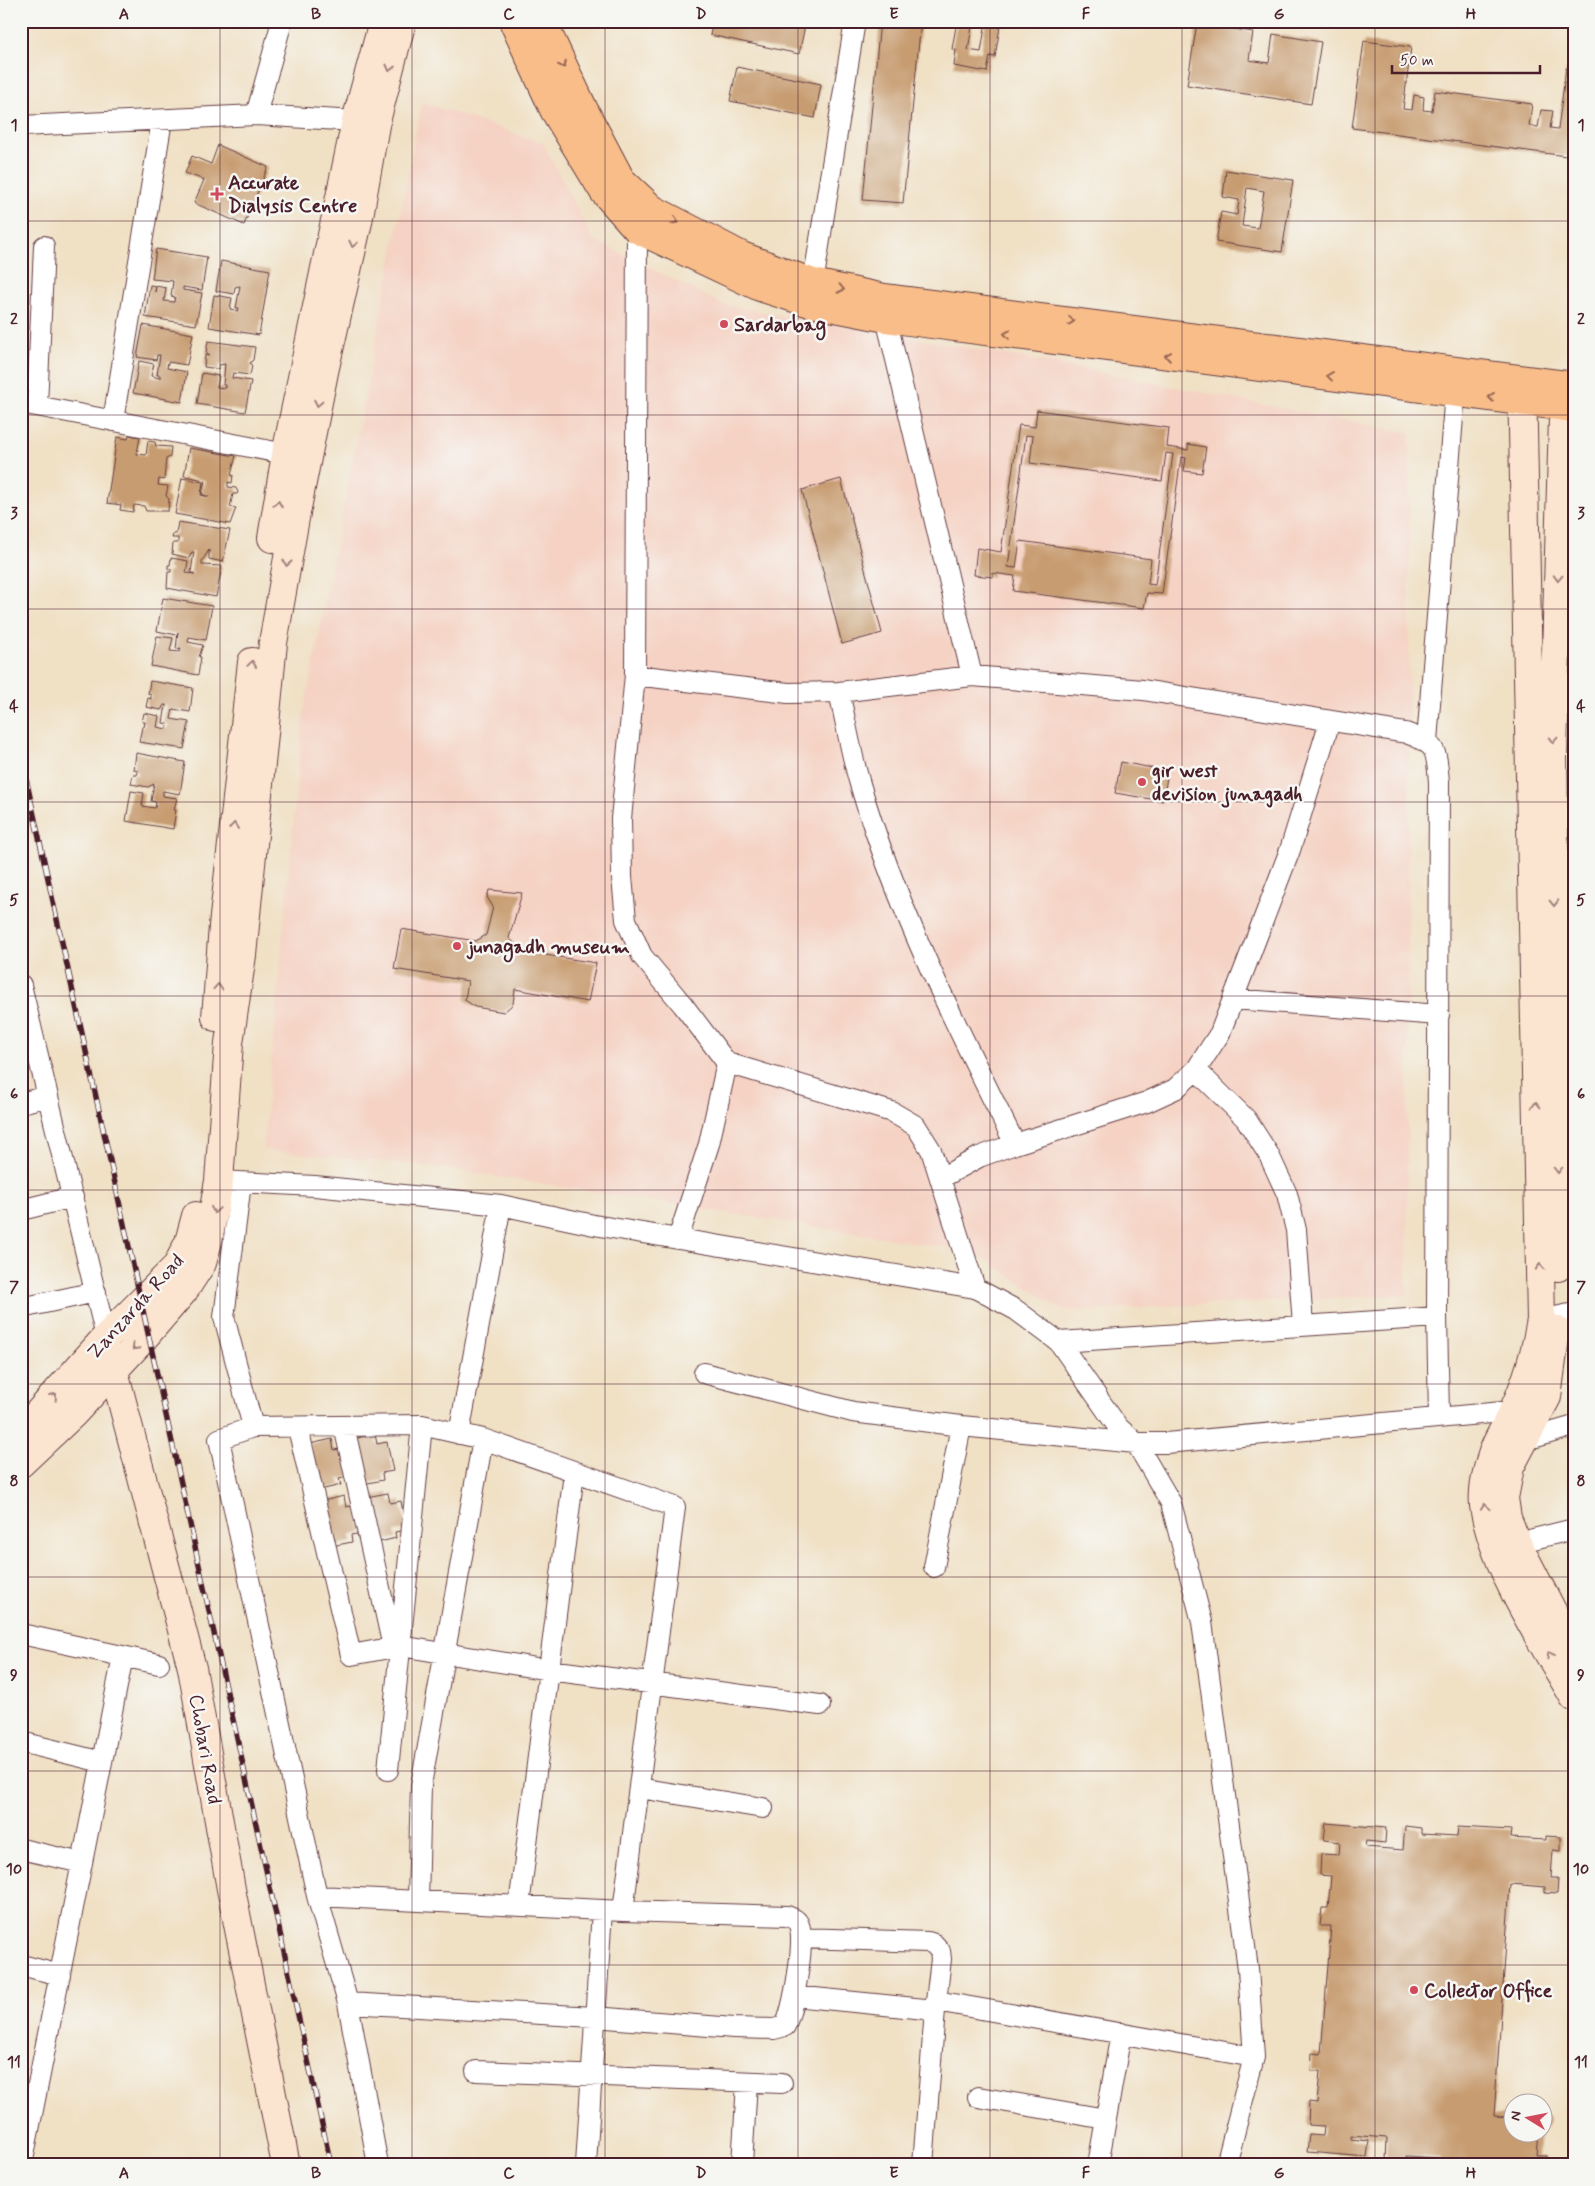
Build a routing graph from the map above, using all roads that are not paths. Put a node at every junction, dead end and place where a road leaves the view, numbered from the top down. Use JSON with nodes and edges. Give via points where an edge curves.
{"nodes":[{"id":1,"x":282,"y":21,"type":"edge"},
{"id":2,"x":384,"y":21,"type":"edge"},
{"id":3,"x":402,"y":21,"type":"edge"},
{"id":4,"x":513,"y":21,"type":"edge"},
{"id":5,"x":542,"y":21,"type":"edge"},
{"id":6,"x":855,"y":21,"type":"edge"},
{"id":7,"x":256,"y":115,"type":"junction"},
{"id":8,"x":162,"y":120,"type":"junction"},
{"id":9,"x":356,"y":121,"type":"junction"},
{"id":10,"x":21,"y":126,"type":"edge"},
{"id":11,"x":647,"y":204,"type":"junction"},
{"id":12,"x":637,"y":229,"type":"junction"},
{"id":13,"x":44,"y":246,"type":"dead end"},
{"id":14,"x":812,"y":293,"type":"junction"},
{"id":15,"x":886,"y":318,"type":"junction"},
{"id":16,"x":1522,"y":390,"type":"junction"},
{"id":17,"x":1455,"y":392,"type":"junction"},
{"id":18,"x":1569,"y":396,"type":"edge"},
{"id":19,"x":29,"y":404,"type":"edge"},
{"id":20,"x":113,"y":421,"type":"junction"},
{"id":21,"x":286,"y":454,"type":"junction"},
{"id":22,"x":635,"y":675,"type":"junction"},
{"id":23,"x":972,"y":676,"type":"junction"},
{"id":24,"x":839,"y":692,"type":"junction"},
{"id":25,"x":1330,"y":720,"type":"junction"},
{"id":26,"x":1427,"y":741,"type":"junction"},
{"id":27,"x":21,"y":985,"type":"edge"},
{"id":28,"x":1234,"y":999,"type":"junction"},
{"id":29,"x":24,"y":1015,"type":"edge"},
{"id":30,"x":1439,"y":1016,"type":"junction"},
{"id":31,"x":727,"y":1063,"type":"junction"},
{"id":32,"x":1196,"y":1070,"type":"junction"},
{"id":33,"x":48,"y":1096,"type":"junction"},
{"id":34,"x":21,"y":1103,"type":"edge"},
{"id":35,"x":1015,"y":1144,"type":"junction"},
{"id":36,"x":941,"y":1178,"type":"junction"},
{"id":37,"x":230,"y":1182,"type":"junction"},
{"id":38,"x":73,"y":1197,"type":"junction"},
{"id":39,"x":502,"y":1206,"type":"junction"},
{"id":40,"x":21,"y":1210,"type":"edge"},
{"id":41,"x":678,"y":1239,"type":"junction"},
{"id":42,"x":975,"y":1288,"type":"junction"},
{"id":43,"x":96,"y":1292,"type":"junction"},
{"id":44,"x":21,"y":1308,"type":"edge"},
{"id":45,"x":1557,"y":1316,"type":"edge"},
{"id":46,"x":1437,"y":1317,"type":"junction"},
{"id":47,"x":1304,"y":1325,"type":"junction"},
{"id":48,"x":106,"y":1337,"type":"junction"},
{"id":49,"x":1059,"y":1342,"type":"junction"},
{"id":50,"x":113,"y":1370,"type":"junction"},
{"id":51,"x":704,"y":1374,"type":"dead end"},
{"id":52,"x":1513,"y":1410,"type":"junction"},
{"id":53,"x":1439,"y":1416,"type":"junction"},
{"id":54,"x":422,"y":1425,"type":"junction"},
{"id":55,"x":253,"y":1426,"type":"junction"},
{"id":56,"x":344,"y":1426,"type":"junction"},
{"id":57,"x":961,"y":1426,"type":"junction"},
{"id":58,"x":1574,"y":1426,"type":"edge"},
{"id":59,"x":298,"y":1428,"type":"junction"},
{"id":60,"x":21,"y":1432,"type":"edge"},
{"id":61,"x":459,"y":1434,"type":"junction"},
{"id":62,"x":482,"y":1439,"type":"junction"},
{"id":63,"x":1523,"y":1441,"type":"junction"},
{"id":64,"x":1136,"y":1443,"type":"junction"},
{"id":65,"x":1493,"y":1452,"type":"junction"},
{"id":66,"x":21,"y":1463,"type":"edge"},
{"id":67,"x":574,"y":1472,"type":"junction"},
{"id":68,"x":1574,"y":1528,"type":"edge"},
{"id":69,"x":1506,"y":1548,"type":"junction"},
{"id":70,"x":934,"y":1568,"type":"dead end"},
{"id":71,"x":21,"y":1634,"type":"edge"},
{"id":72,"x":397,"y":1646,"type":"junction"},
{"id":73,"x":445,"y":1653,"type":"junction"},
{"id":74,"x":1574,"y":1653,"type":"edge"},
{"id":75,"x":123,"y":1656,"type":"junction"},
{"id":76,"x":159,"y":1664,"type":"dead end"},
{"id":77,"x":549,"y":1670,"type":"junction"},
{"id":78,"x":652,"y":1682,"type":"junction"},
{"id":79,"x":1574,"y":1697,"type":"edge"},
{"id":80,"x":820,"y":1705,"type":"dead end"},
{"id":81,"x":21,"y":1742,"type":"edge"},
{"id":82,"x":102,"y":1762,"type":"junction"},
{"id":83,"x":388,"y":1770,"type":"dead end"},
{"id":84,"x":639,"y":1788,"type":"junction"},
{"id":85,"x":763,"y":1808,"type":"dead end"},
{"id":86,"x":21,"y":1849,"type":"edge"},
{"id":87,"x":82,"y":1863,"type":"junction"},
{"id":88,"x":317,"y":1896,"type":"junction"},
{"id":89,"x":418,"y":1901,"type":"junction"},
{"id":90,"x":519,"y":1906,"type":"junction"},
{"id":91,"x":602,"y":1910,"type":"junction"},
{"id":92,"x":623,"y":1911,"type":"junction"},
{"id":93,"x":801,"y":1938,"type":"junction"},
{"id":94,"x":21,"y":1964,"type":"edge"},
{"id":95,"x":60,"y":1975,"type":"junction"},
{"id":96,"x":794,"y":1996,"type":"junction"},
{"id":97,"x":348,"y":2003,"type":"junction"},
{"id":98,"x":935,"y":2005,"type":"junction"},
{"id":99,"x":594,"y":2017,"type":"junction"},
{"id":100,"x":1121,"y":2033,"type":"junction"},
{"id":101,"x":1254,"y":2057,"type":"junction"},
{"id":102,"x":476,"y":2070,"type":"dead end"},
{"id":103,"x":30,"y":2075,"type":"edge"},
{"id":104,"x":591,"y":2075,"type":"junction"},
{"id":105,"x":746,"y":2082,"type":"junction"},
{"id":106,"x":782,"y":2083,"type":"dead end"},
{"id":107,"x":978,"y":2097,"type":"dead end"},
{"id":108,"x":1106,"y":2119,"type":"junction"},
{"id":109,"x":22,"y":2165,"type":"edge"},
{"id":110,"x":286,"y":2165,"type":"edge"},
{"id":111,"x":378,"y":2165,"type":"edge"},
{"id":112,"x":384,"y":2165,"type":"edge"},
{"id":113,"x":586,"y":2165,"type":"edge"},
{"id":114,"x":742,"y":2165,"type":"edge"},
{"id":115,"x":924,"y":2165,"type":"edge"},
{"id":116,"x":1098,"y":2165,"type":"edge"},
{"id":117,"x":1226,"y":2165,"type":"edge"}],
"edges":[{"from":1,"to":7,"type":"street"},
{"from":2,"to":9,"type":"street","name":"Zanzarda Road"},
{"from":3,"to":37,"type":"street","one_way":true,"via":[[375,125],[273,643],[242,955],[230,1043]]},
{"from":4,"to":12,"type":"main road","via":[[554,110],[604,192]]},
{"from":5,"to":11,"type":"main road","one_way":true,"via":[[621,180]]},
{"from":6,"to":14,"type":"street"},
{"from":7,"to":8,"type":"street"},
{"from":7,"to":9,"type":"street"},
{"from":8,"to":10,"type":"street"},
{"from":8,"to":20,"type":"street"},
{"from":9,"to":21,"type":"street","name":"Zanzarda Road"},
{"from":11,"to":12,"type":"street"},
{"from":11,"to":14,"type":"main road","one_way":true},
{"from":12,"to":14,"type":"main road","via":[[760,286]]},
{"from":12,"to":22,"type":"street"},
{"from":13,"to":19,"type":"street"},
{"from":14,"to":15,"type":"main road"},
{"from":14,"to":16,"type":"main road","one_way":true,"via":[[884,298]]},
{"from":17,"to":15,"type":"main road","one_way":true},
{"from":15,"to":23,"type":"street"},
{"from":16,"to":17,"type":"main road","one_way":true},
{"from":16,"to":18,"type":"main road"},
{"from":45,"to":16,"type":"street","one_way":true},
{"from":17,"to":26,"type":"street"},
{"from":18,"to":45,"type":"street","one_way":true,"via":[[1552,754]]},
{"from":19,"to":20,"type":"street"},
{"from":20,"to":21,"type":"street"},
{"from":48,"to":21,"type":"street","name":"Zanzarda Road","one_way":true,"via":[[177,1266],[194,1227],[204,1158],[223,926],[251,676]]},
{"from":22,"to":24,"type":"street","via":[[788,693]]},
{"from":22,"to":31,"type":"street","via":[[621,819],[626,920],[642,956]]},
{"from":23,"to":24,"type":"street"},
{"from":23,"to":25,"type":"street","via":[[1142,690]]},
{"from":24,"to":35,"type":"street","via":[[859,784],[898,894],[946,1004]]},
{"from":25,"to":26,"type":"street","via":[[1406,733]]},
{"from":25,"to":28,"type":"street","via":[[1290,850]]},
{"from":26,"to":30,"type":"street","via":[[1436,753],[1439,782]]},
{"from":27,"to":29,"type":"street"},
{"from":28,"to":30,"type":"street"},
{"from":28,"to":32,"type":"street","via":[[1220,1033]]},
{"from":29,"to":33,"type":"street"},
{"from":30,"to":46,"type":"street"},
{"from":31,"to":36,"type":"street","via":[[892,1112],[916,1126],[932,1150]]},
{"from":31,"to":41,"type":"street","via":[[709,1144]]},
{"from":32,"to":35,"type":"street","via":[[1175,1089],[1147,1102]]},
{"from":32,"to":47,"type":"street","via":[[1246,1119],[1269,1155],[1287,1194],[1296,1230]]},
{"from":33,"to":34,"type":"street"},
{"from":33,"to":38,"type":"street"},
{"from":35,"to":36,"type":"street","via":[[979,1157]]},
{"from":36,"to":42,"type":"street"},
{"from":37,"to":39,"type":"street","via":[[315,1186]]},
{"from":37,"to":50,"type":"street","one_way":true,"via":[[202,1262],[183,1292]]},
{"from":37,"to":55,"type":"street","via":[[224,1317]]},
{"from":38,"to":40,"type":"street"},
{"from":38,"to":43,"type":"street"},
{"from":39,"to":41,"type":"street"},
{"from":39,"to":61,"type":"street"},
{"from":41,"to":42,"type":"street"},
{"from":42,"to":49,"type":"street","via":[[1016,1310]]},
{"from":43,"to":44,"type":"street"},
{"from":43,"to":48,"type":"street"},
{"from":45,"to":52,"type":"street","via":[[1535,1356]]},
{"from":45,"to":63,"type":"street","via":[[1547,1397]]},
{"from":46,"to":47,"type":"street"},
{"from":46,"to":53,"type":"street"},
{"from":47,"to":49,"type":"street"},
{"from":48,"to":50,"type":"street","name":"Chobari Road"},
{"from":60,"to":48,"type":"street","name":"Zanzarda Road","one_way":true},
{"from":49,"to":64,"type":"street","via":[[1118,1426]]},
{"from":50,"to":66,"type":"street","via":[[74,1413]]},
{"from":50,"to":110,"type":"street","name":"Chobari Road","via":[[192,1668],[231,1889]]},
{"from":51,"to":57,"type":"street","via":[[853,1412]]},
{"from":52,"to":53,"type":"street"},
{"from":52,"to":65,"type":"street"},
{"from":53,"to":64,"type":"street","via":[[1166,1444]]},
{"from":54,"to":56,"type":"street"},
{"from":54,"to":61,"type":"street"},
{"from":54,"to":72,"type":"street"},
{"from":55,"to":59,"type":"street"},
{"from":55,"to":88,"type":"street","via":[[219,1440]]},
{"from":56,"to":59,"type":"street"},
{"from":56,"to":72,"type":"street"},
{"from":57,"to":64,"type":"street"},
{"from":57,"to":70,"type":"street"},
{"from":58,"to":63,"type":"street"},
{"from":59,"to":72,"type":"street","via":[[352,1655]]},
{"from":61,"to":62,"type":"street"},
{"from":62,"to":67,"type":"street"},
{"from":62,"to":73,"type":"street"},
{"from":63,"to":65,"type":"street"},
{"from":63,"to":69,"type":"street","via":[[1510,1466],[1504,1498]]},
{"from":64,"to":101,"type":"street","via":[[1171,1503],[1202,1622],[1248,1969]]},
{"from":69,"to":65,"type":"street","one_way":true,"via":[[1484,1510]]},
{"from":67,"to":77,"type":"street"},
{"from":67,"to":78,"type":"street","via":[[675,1506]]},
{"from":68,"to":69,"type":"street"},
{"from":69,"to":74,"type":"street"},
{"from":79,"to":69,"type":"street","one_way":true,"via":[[1532,1623]]},
{"from":71,"to":75,"type":"street"},
{"from":72,"to":73,"type":"street"},
{"from":72,"to":83,"type":"street"},
{"from":73,"to":77,"type":"street"},
{"from":73,"to":89,"type":"street","via":[[422,1785]]},
{"from":75,"to":76,"type":"street"},
{"from":75,"to":82,"type":"street"},
{"from":77,"to":78,"type":"street"},
{"from":77,"to":90,"type":"street"},
{"from":78,"to":80,"type":"street"},
{"from":78,"to":84,"type":"street"},
{"from":81,"to":82,"type":"street"},
{"from":82,"to":87,"type":"street"},
{"from":84,"to":85,"type":"street"},
{"from":84,"to":92,"type":"street"},
{"from":86,"to":87,"type":"street"},
{"from":87,"to":95,"type":"street"},
{"from":88,"to":89,"type":"street"},
{"from":88,"to":97,"type":"street"},
{"from":89,"to":90,"type":"street"},
{"from":90,"to":91,"type":"street"},
{"from":91,"to":92,"type":"street"},
{"from":91,"to":99,"type":"street"},
{"from":92,"to":93,"type":"street","via":[[787,1916],[795,1919]]},
{"from":93,"to":96,"type":"street"},
{"from":93,"to":98,"type":"street","via":[[934,1944],[941,1959]]},
{"from":94,"to":95,"type":"street"},
{"from":95,"to":103,"type":"street"},
{"from":96,"to":98,"type":"street"},
{"from":96,"to":99,"type":"street","via":[[790,2016],[784,2026],[774,2029]]},
{"from":97,"to":99,"type":"street"},
{"from":97,"to":111,"type":"street"},
{"from":98,"to":100,"type":"street"},
{"from":98,"to":115,"type":"street"},
{"from":99,"to":104,"type":"street"},
{"from":100,"to":101,"type":"street"},
{"from":100,"to":108,"type":"street"},
{"from":101,"to":117,"type":"street"},
{"from":102,"to":104,"type":"street"},
{"from":103,"to":109,"type":"street"},
{"from":104,"to":105,"type":"street"},
{"from":104,"to":113,"type":"street"},
{"from":105,"to":106,"type":"street"},
{"from":105,"to":114,"type":"street"},
{"from":107,"to":108,"type":"street"},
{"from":108,"to":116,"type":"street"},
{"from":111,"to":112,"type":"street"}]}
